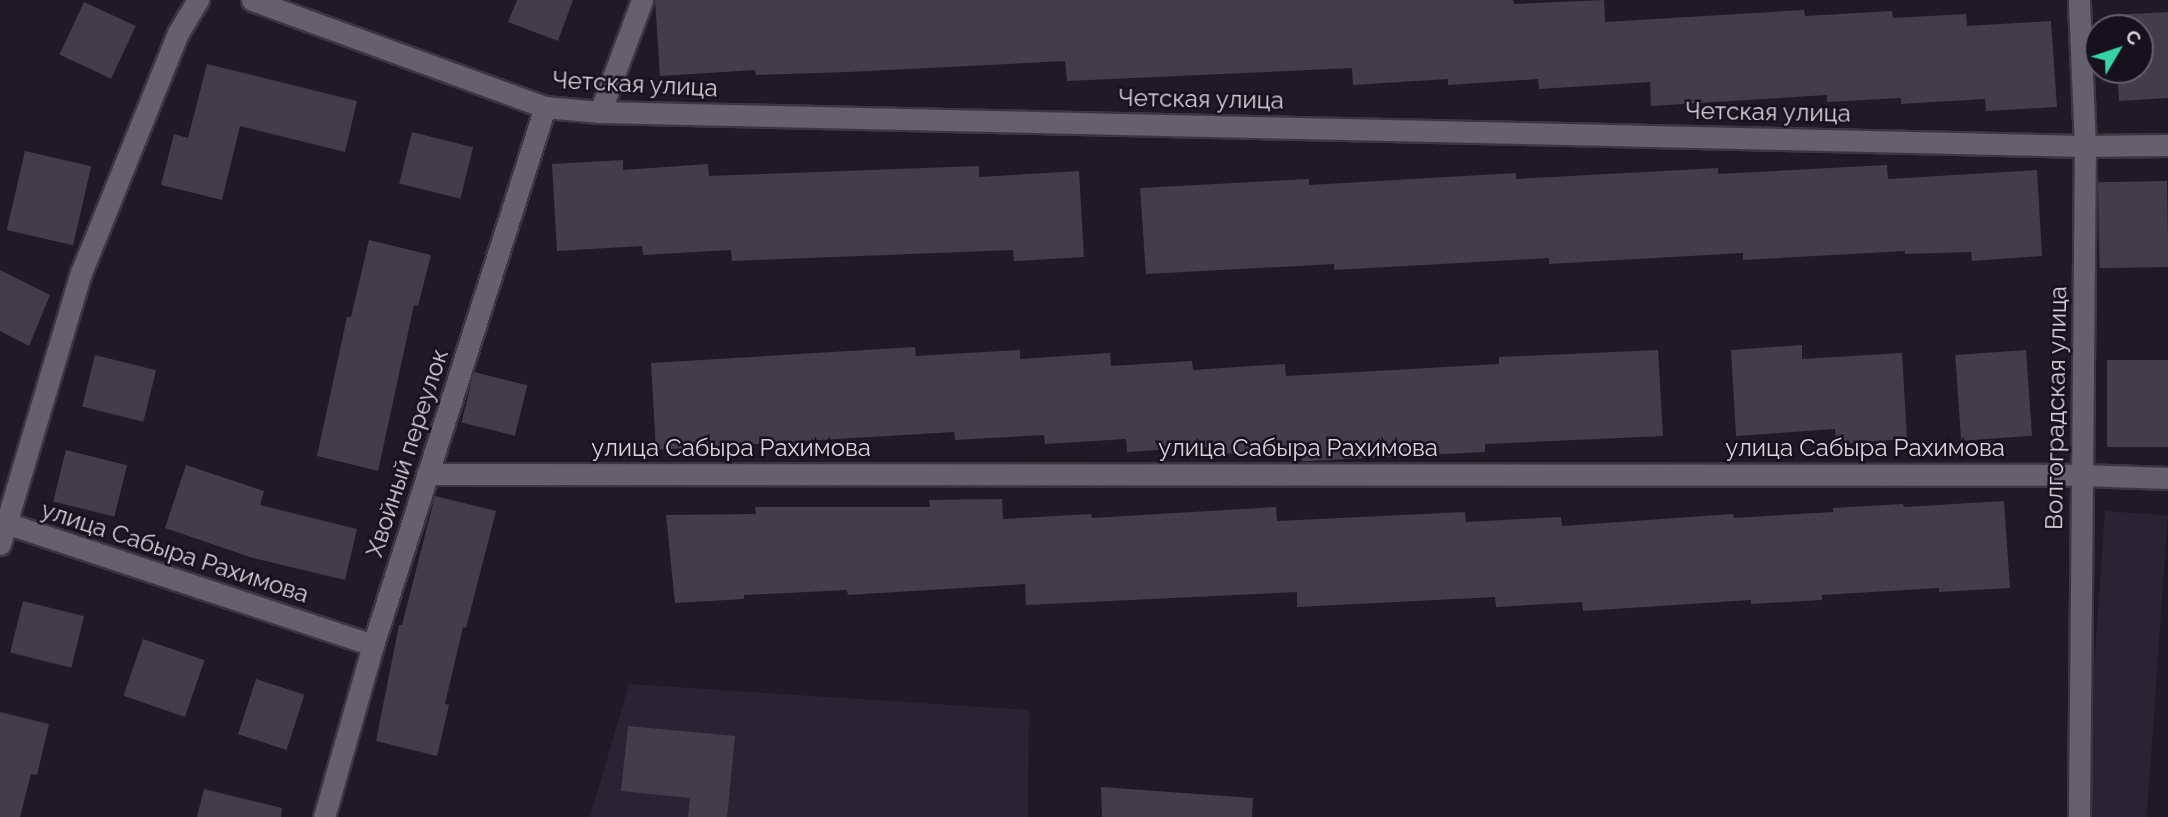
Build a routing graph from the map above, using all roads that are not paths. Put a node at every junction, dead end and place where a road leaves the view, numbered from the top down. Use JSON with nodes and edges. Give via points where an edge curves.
{"nodes":[{"id":1,"x":198,"y":0,"type":"edge"},
{"id":2,"x":252,"y":0,"type":"edge"},
{"id":3,"x":642,"y":0,"type":"edge"},
{"id":4,"x":2079,"y":0,"type":"edge"},
{"id":5,"x":545,"y":107,"type":"junction"},
{"id":6,"x":600,"y":112,"type":"junction"},
{"id":7,"x":2168,"y":145,"type":"edge"},
{"id":8,"x":2085,"y":146,"type":"junction"},
{"id":9,"x":428,"y":474,"type":"junction"},
{"id":10,"x":2081,"y":475,"type":"junction"},
{"id":11,"x":2168,"y":478,"type":"edge"},
{"id":12,"x":2,"y":530,"type":"edge"},
{"id":13,"x":373,"y":645,"type":"junction"},
{"id":14,"x":324,"y":817,"type":"edge"},
{"id":15,"x":2079,"y":817,"type":"edge"}],
"edges":[{"from":1,"to":12,"type":"street","via":[[178,33],[81,273]]},
{"from":2,"to":5,"type":"street","name":"Четская улица"},
{"from":3,"to":6,"type":"street"},
{"from":4,"to":8,"type":"street","name":"Волгоградская улица"},
{"from":5,"to":6,"type":"street","name":"Четская улица"},
{"from":5,"to":9,"type":"street","name":"Хвойный переулок"},
{"from":6,"to":8,"type":"street","name":"Четская улица"},
{"from":7,"to":8,"type":"street","name":"Четская улица"},
{"from":8,"to":10,"type":"street","name":"Волгоградская улица"},
{"from":9,"to":10,"type":"street","name":"улица Сабыра Рахимова"},
{"from":9,"to":13,"type":"street","name":"Хвойный переулок"},
{"from":10,"to":11,"type":"street","name":"улица Сабыра Рахимова"},
{"from":10,"to":15,"type":"street","name":"Волгоградская улица"},
{"from":12,"to":13,"type":"street","name":"улица Сабыра Рахимова"},
{"from":13,"to":14,"type":"street","name":"Хвойный переулок"}]}
